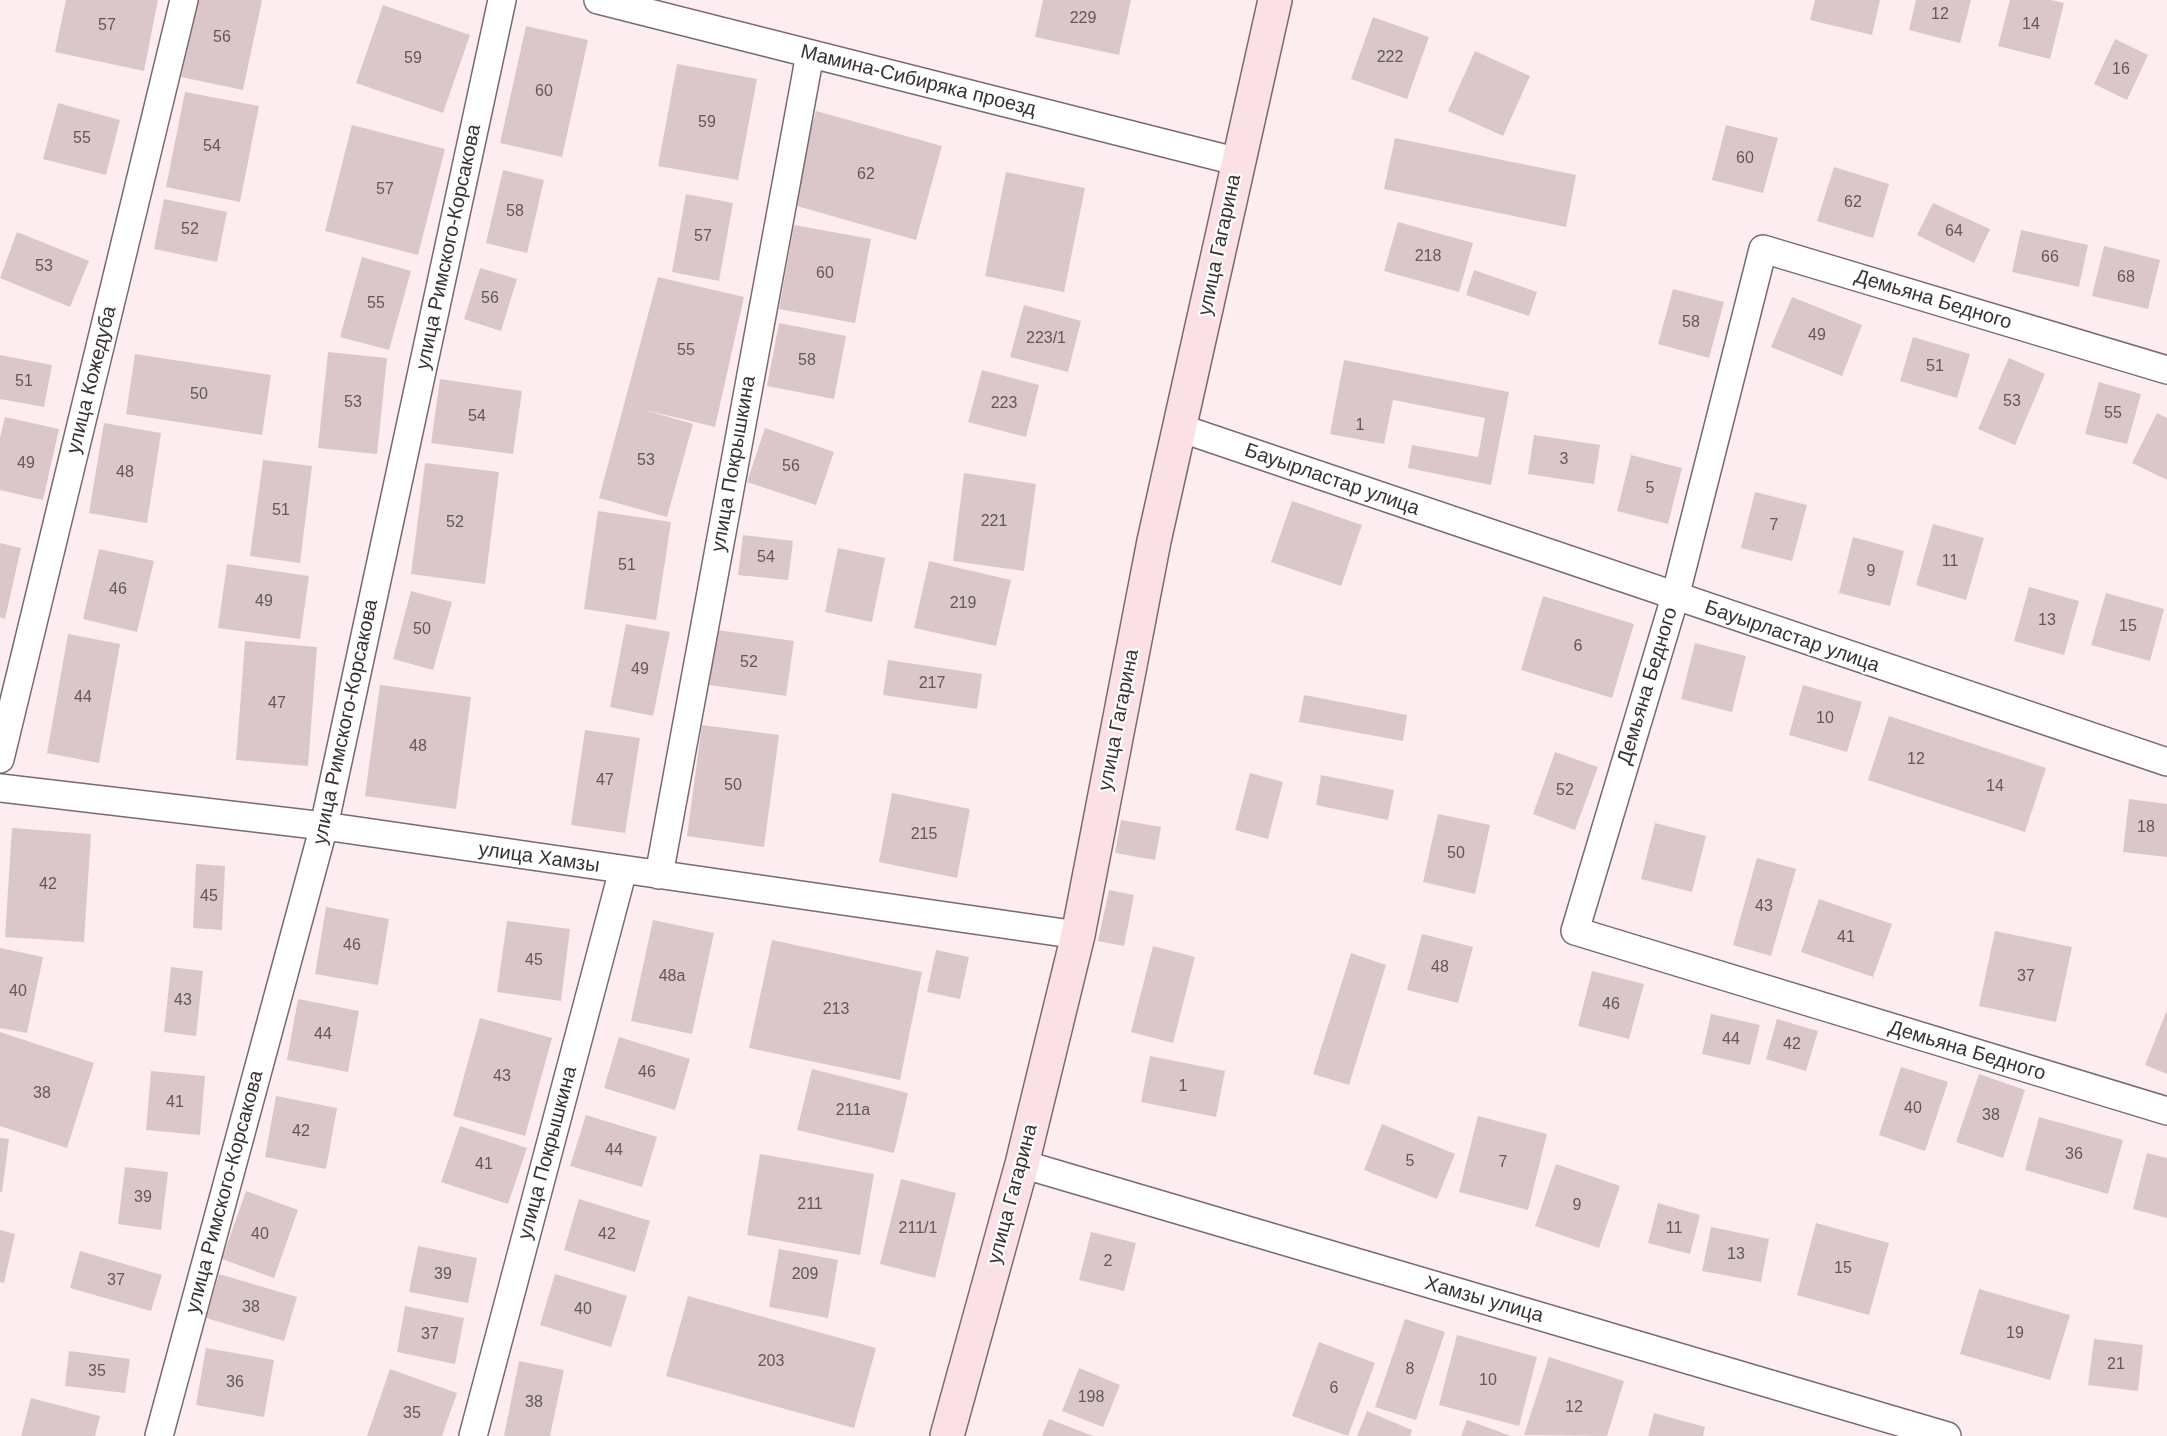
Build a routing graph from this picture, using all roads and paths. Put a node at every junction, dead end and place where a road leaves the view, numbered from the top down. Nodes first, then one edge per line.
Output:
1 (184, 0) edge
2 (502, 0) edge
3 (598, 0) edge
4 (1275, 0) edge
5 (810, 54) junction
6 (1239, 162) junction
7 (2167, 370) edge
8 (1180, 428) junction
9 (1675, 597) junction
10 (0, 759) edge
11 (2167, 762) edge
12 (0, 788) edge
13 (324, 826) junction
14 (623, 870) junction
15 (659, 875) junction
16 (1078, 935) junction
17 (2167, 1111) edge
18 (1022, 1164) junction
19 (159, 1436) edge
20 (473, 1436) edge
21 (947, 1436) edge
22 (1947, 1436) edge

1 - 10 street, улица Кожедуба
2 - 13 street, улица Римского-Корсакова
3 - 5 street, Мамина-Сибиряка проезд
4 - 6 main road, улица Гагарина
5 - 6 street, Мамина-Сибиряка проезд
5 - 15 street, улица Покрышкина
6 - 8 main road, улица Гагарина
7 - 9 street, Демьяна Бедного
8 - 9 street, Бауырластар улица
8 - 16 main road, улица Гагарина
9 - 11 street, Бауырластар улица
9 - 17 street, Демьяна Бедного
12 - 13 street, улица Хамзы
13 - 14 street, улица Хамзы
13 - 19 street, улица Римского-Корсакова
14 - 15 street, улица Хамзы
14 - 20 street, улица Покрышкина
15 - 16 street, улица Хамзы
16 - 18 main road, улица Гагарина
18 - 21 main road, улица Гагарина
18 - 22 street, Хамзы улица

